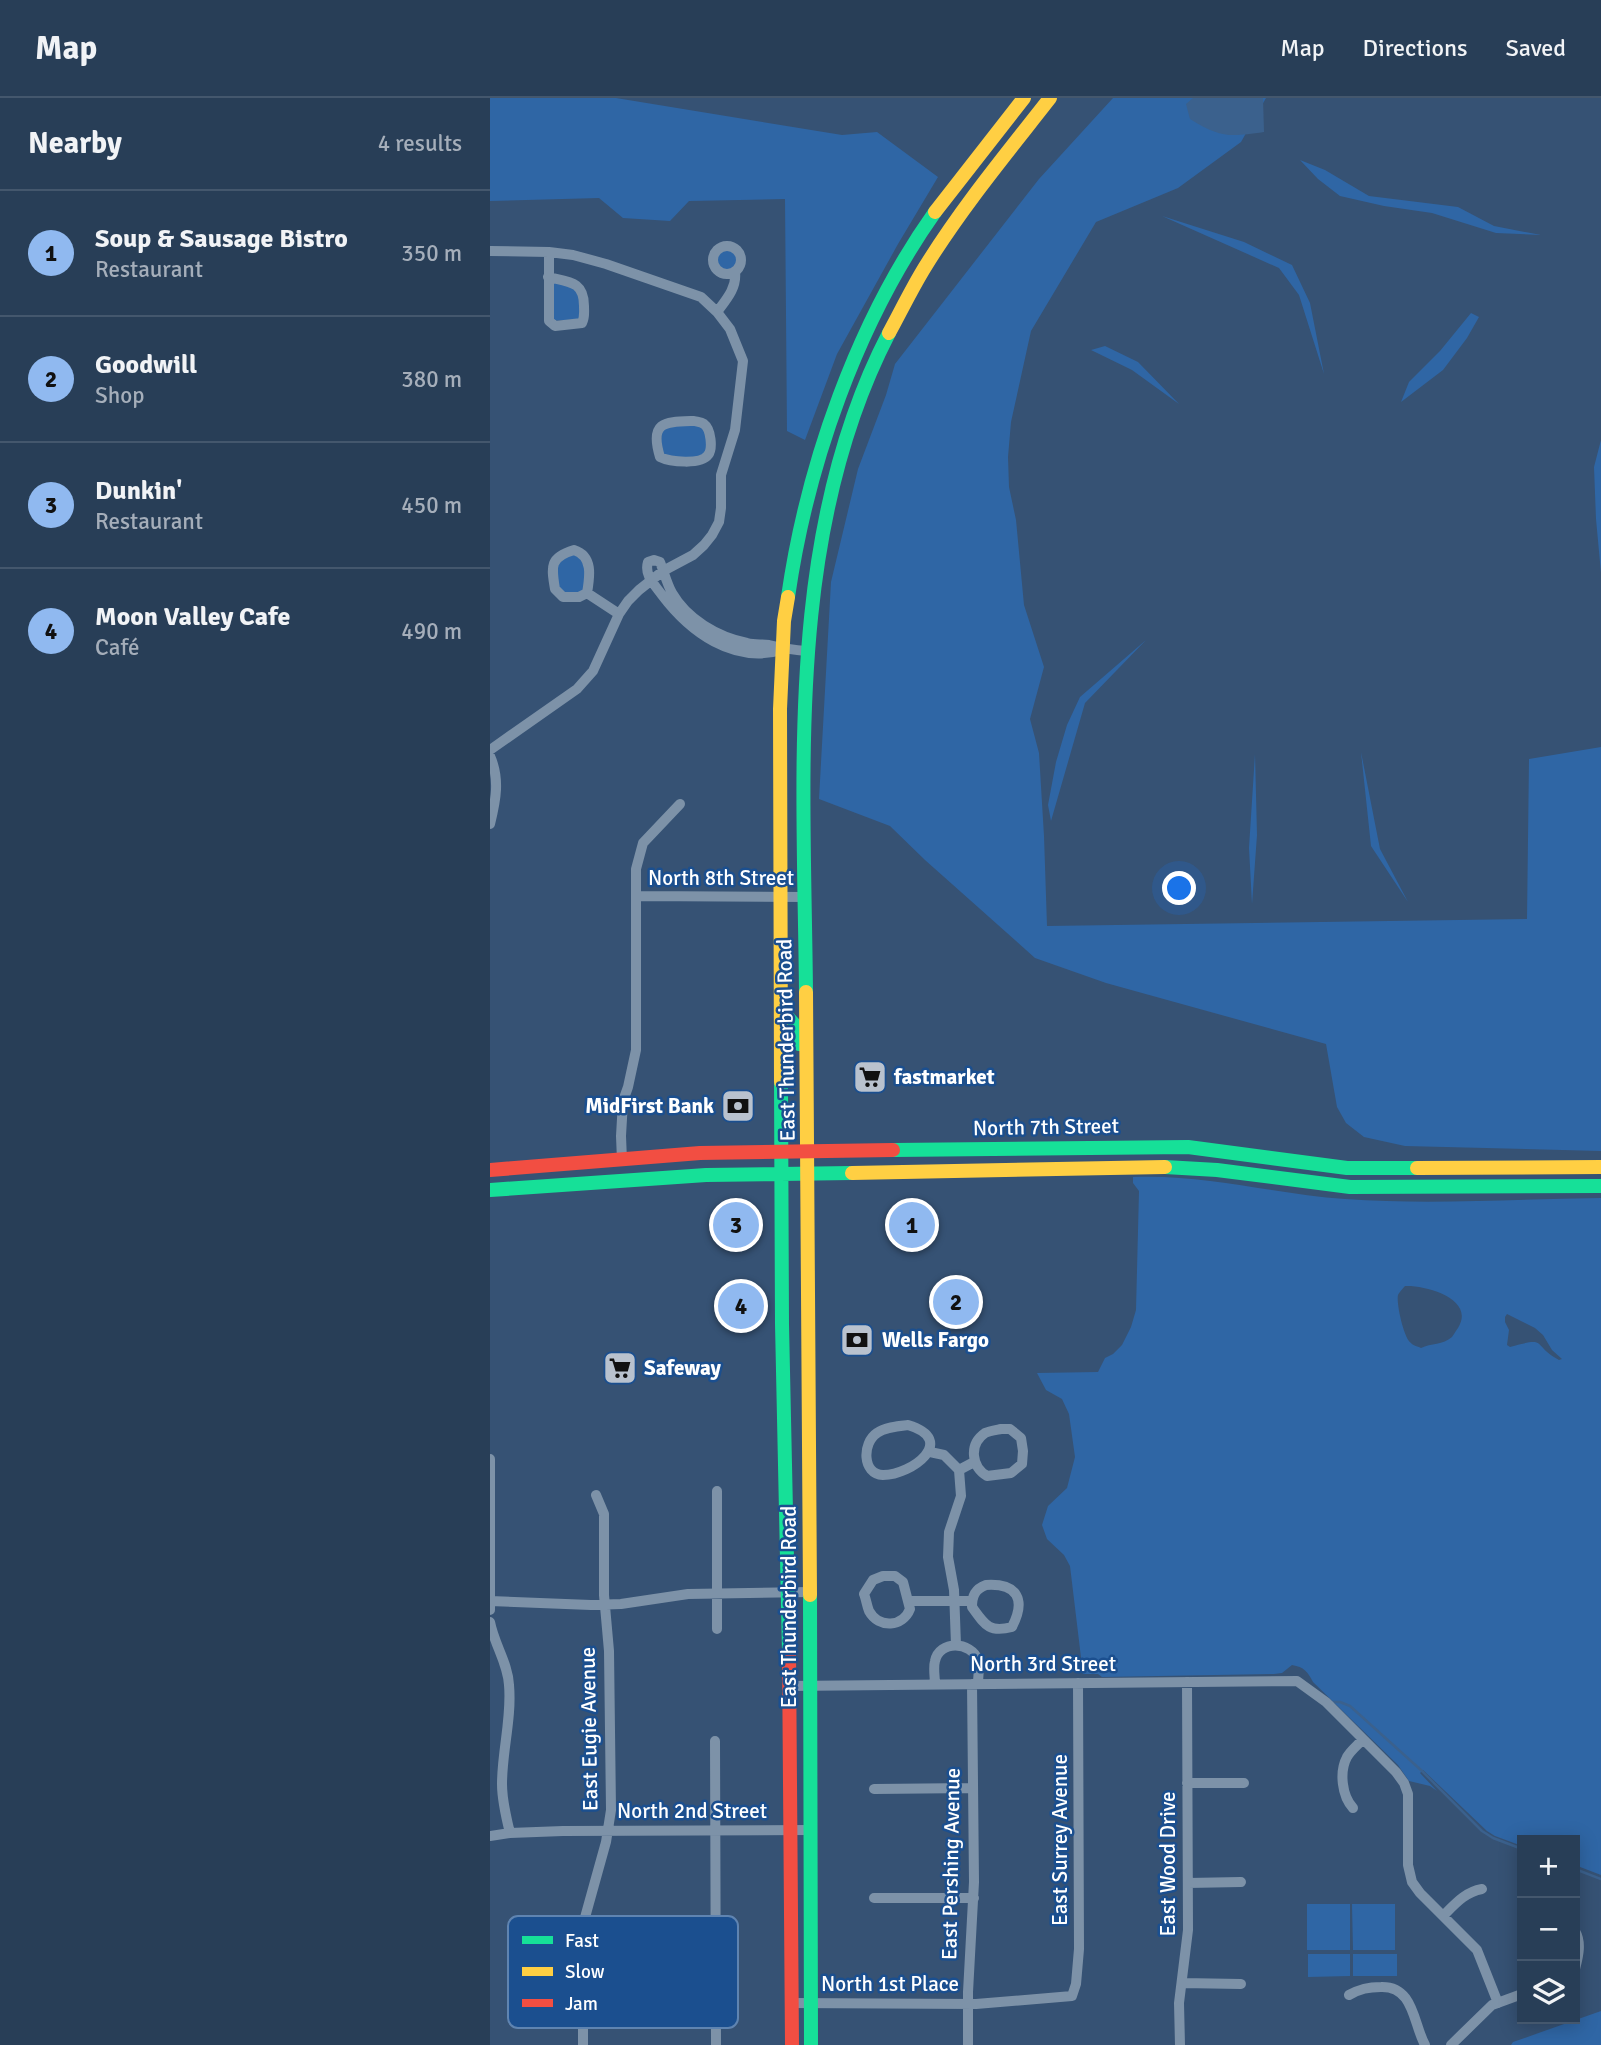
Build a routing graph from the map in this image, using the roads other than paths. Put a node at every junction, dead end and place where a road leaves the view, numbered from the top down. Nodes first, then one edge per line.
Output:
1 (1024, 98) edge
2 (1050, 98) edge
3 (490, 251) edge
4 (549, 252) junction
5 (735, 272) dead end
6 (548, 277) junction
7 (717, 312) junction
8 (711, 449) junction
9 (727, 453) junction
10 (663, 571) junction
11 (652, 581) junction
12 (587, 593) junction
13 (618, 614) junction
14 (700, 628) junction
15 (782, 650) junction
16 (806, 651) junction
17 (490, 753) edge
18 (680, 804) dead end
19 (490, 824) edge
20 (637, 896) junction
21 (780, 897) junction
22 (806, 897) junction
23 (780, 995) junction
24 (781, 1010) junction
25 (806, 1013) junction
26 (808, 1092) junction
27 (808, 1151) junction
28 (782, 1152) junction
29 (622, 1160) junction
30 (1601, 1167) edge
31 (490, 1170) edge
32 (782, 1174) junction
33 (808, 1174) junction
34 (1601, 1186) edge
35 (490, 1189) edge
36 (930, 1452) junction
37 (490, 1459) edge
38 (974, 1462) junction
39 (959, 1470) junction
40 (716, 1491) dead end
41 (596, 1495) dead end
42 (809, 1592) junction
43 (717, 1593) junction
44 (788, 1593) junction
45 (955, 1600) junction
46 (490, 1601) edge
47 (909, 1601) junction
48 (972, 1601) junction
49 (605, 1605) junction
50 (490, 1610) edge
51 (490, 1622) edge
52 (717, 1629) dead end
53 (956, 1645) junction
54 (1187, 1682) junction
55 (975, 1683) junction
56 (1078, 1683) junction
57 (935, 1684) junction
58 (789, 1686) junction
59 (810, 1686) junction
60 (1363, 1739) junction
61 (715, 1741) dead end
62 (1187, 1783) junction
63 (1244, 1783) dead end
64 (973, 1788) junction
65 (874, 1789) dead end
66 (1353, 1808) dead end
67 (791, 1830) junction
68 (810, 1830) junction
69 (608, 1831) junction
70 (715, 1831) junction
71 (510, 1833) junction
72 (490, 1836) edge
73 (1241, 1882) dead end
74 (1188, 1883) junction
75 (1482, 1889) dead end
76 (874, 1898) dead end
77 (974, 1898) junction
78 (586, 1916) edge
79 (715, 1916) edge
80 (1443, 1916) junction
81 (1182, 1983) junction
82 (1241, 1984) dead end
83 (1349, 1995) dead end
84 (1072, 1996) joint
85 (1517, 1996) edge
86 (792, 2003) junction
87 (1498, 2003) junction
88 (810, 2004) junction
89 (968, 2004) junction
90 (792, 2045) edge
91 (811, 2045) edge
92 (968, 2045) edge
93 (1181, 2045) edge
94 (1425, 2045) edge
95 (1451, 2045) edge

1 - 15 main road, East Thunderbird Road
2 - 16 main road, East Thunderbird Road
3 - 4 street
4 - 6 street
4 - 7 street
5 - 7 street
6 - 6 street
7 - 9 street
8 - 8 street
8 - 9 street
9 - 10 street
10 - 11 street
10 - 11 street
10 - 14 street
11 - 13 street
11 - 14 street
12 - 12 street
12 - 13 street
13 - 17 street
14 - 15 street
15 - 16 street
15 - 21 main road, East Thunderbird Road
16 - 22 main road, East Thunderbird Road
17 - 19 street
18 - 20 street
20 - 21 street, North 8th Street
20 - 29 street
21 - 22 street, North 8th Street
21 - 23 main road, East Thunderbird Road
22 - 25 main road, East Thunderbird Road
23 - 24 main road, East Thunderbird Road
23 - 25 main road
24 - 26 main road
24 - 28 main road, East Thunderbird Road
25 - 26 main road, East Thunderbird Road
26 - 27 main road, East Thunderbird Road
27 - 28 main road, North 7th Street
27 - 30 main road, North 7th Street
27 - 33 main road, East Thunderbird Road
28 - 29 main road, North 7th Street
28 - 32 main road, East Thunderbird Road
29 - 31 main road, North 7th Street
32 - 33 main road, North 7th Street
32 - 35 main road, North 7th Street
32 - 44 main road, East Thunderbird Road
33 - 34 main road, North 7th Street
33 - 42 main road, East Thunderbird Road
36 - 36 street
36 - 39 street
37 - 46 street
38 - 38 street
38 - 39 street
39 - 45 street
40 - 43 street
41 - 49 street, East Eugie Avenue
42 - 44 street
42 - 59 main road, East Thunderbird Road
43 - 44 street
43 - 49 street
43 - 52 street
44 - 58 main road, East Thunderbird Road
45 - 47 street
45 - 48 street
45 - 53 street
46 - 49 street
46 - 50 street
47 - 47 street
48 - 48 street
49 - 69 street, East Eugie Avenue
51 - 71 street
53 - 55 street, East Pershing Avenue
53 - 57 street
54 - 56 street, North 3rd Street
54 - 60 street, North 3rd Street
54 - 62 street, East Wood Drive
55 - 56 street, North 3rd Street
55 - 57 street, North 3rd Street
55 - 64 street, East Pershing Avenue
56 - 84 street, East Surrey Avenue
57 - 59 street, North 3rd Street
58 - 59 street, North 3rd Street
58 - 67 main road, East Thunderbird Road
59 - 68 main road, East Thunderbird Road
60 - 66 street
60 - 80 street
61 - 70 street
62 - 63 street
62 - 74 street, East Wood Drive
64 - 65 street
64 - 77 street, East Pershing Avenue
67 - 68 street, North 2nd Street
67 - 70 street, North 2nd Street
67 - 86 main road, East Thunderbird Road
68 - 88 main road, East Thunderbird Road
69 - 70 street, North 2nd Street
69 - 71 street, North 2nd Street
69 - 78 street, East Eugie Avenue
70 - 79 street
71 - 72 street, North 2nd Street
73 - 74 street
74 - 81 street, East Wood Drive
75 - 80 street
76 - 77 street
77 - 89 street, East Pershing Avenue
80 - 87 street
81 - 82 street
81 - 93 street, East Wood Drive
83 - 94 street
84 - 89 street, North 1st Place
85 - 87 street
86 - 88 street, North 1st Place
86 - 90 main road, East Thunderbird Road
87 - 95 street
88 - 89 street, North 1st Place
88 - 91 main road, East Thunderbird Road
89 - 92 street, East Pershing Avenue

